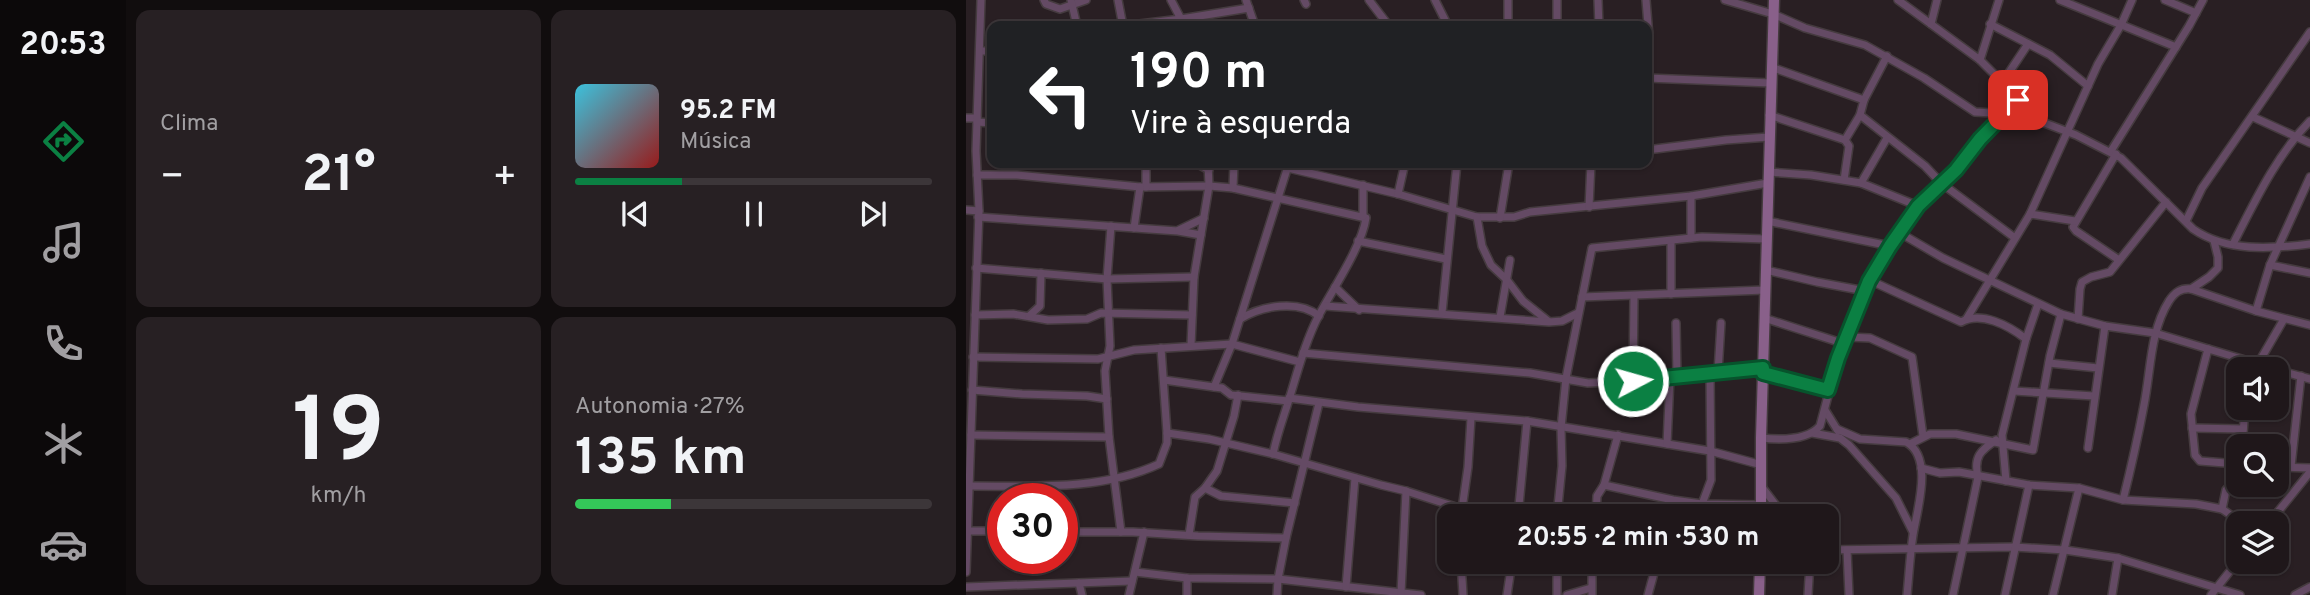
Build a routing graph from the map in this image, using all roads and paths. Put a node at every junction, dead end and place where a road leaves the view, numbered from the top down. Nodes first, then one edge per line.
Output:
1 (981, 0) edge
2 (1044, 0) edge
3 (1086, 0) edge
4 (1118, 0) edge
5 (1171, 0) edge
6 (1369, 0) edge
7 (1435, 0) edge
8 (1508, 0) edge
9 (1558, 0) edge
10 (1598, 0) edge
11 (1646, 0) edge
12 (1725, 0) edge
13 (1773, 0) edge
14 (1898, 0) edge
15 (1937, 0) edge
16 (1998, 0) edge
17 (2060, 0) edge
18 (2132, 0) edge
19 (2165, 0) edge
20 (2203, 0) edge
21 (1071, 3) edge
22 (1247, 4) edge
23 (2196, 13) junction
24 (1773, 14) junction
25 (1181, 19) junction
26 (1076, 21) edge
27 (1122, 21) edge
28 (1164, 21) edge
29 (1253, 21) edge
30 (1385, 21) edge
31 (1446, 21) edge
32 (1508, 21) edge
33 (1557, 21) edge
34 (1599, 21) edge
35 (1647, 21) edge
36 (1931, 24) junction
37 (1990, 24) junction
38 (2122, 25) junction
39 (2309, 35) edge
40 (2028, 44) junction
41 (2176, 47) junction
42 (980, 51) junction
43 (987, 51) edge
44 (1887, 55) junction
45 (1980, 60) junction
46 (1771, 67) junction
47 (1652, 78) edge
48 (1771, 83) junction
49 (2002, 83) junction
50 (2088, 86) junction
51 (1864, 100) junction
52 (2018, 100) junction
53 (1769, 115) junction
54 (1860, 115) junction
55 (2004, 116) junction
56 (2253, 117) junction
57 (966, 118) edge
58 (977, 120) junction
59 (2310, 121) edge
60 (987, 122) edge
61 (2066, 132) junction
62 (1769, 137) junction
63 (2295, 137) junction
64 (1887, 138) junction
65 (1845, 140) junction
66 (2310, 142) edge
67 (966, 149) edge
68 (1652, 149) edge
69 (976, 151) junction
70 (2113, 152) junction
71 (1145, 168) edge
72 (1208, 168) edge
73 (1234, 168) edge
74 (1287, 168) edge
75 (1299, 168) edge
76 (1404, 168) edge
77 (1458, 168) edge
78 (1508, 168) edge
79 (1591, 168) edge
80 (977, 175) junction
81 (1768, 177) junction
82 (2310, 177) edge
83 (1844, 180) junction
84 (1861, 183) junction
85 (1941, 183) junction
86 (1209, 186) junction
87 (1363, 186) junction
88 (1143, 187) junction
89 (1233, 188) junction
90 (1398, 194) junction
91 (1691, 196) junction
92 (1278, 197) junction
93 (2166, 202) junction
94 (1918, 206) junction
95 (1590, 207) junction
96 (966, 210) edge
97 (1453, 210) junction
98 (979, 214) junction
99 (2029, 214) junction
100 (1363, 216) junction
101 (1477, 217) junction
102 (1204, 218) junction
103 (1497, 218) junction
104 (1767, 221) junction
105 (2075, 221) junction
106 (2186, 221) junction
107 (1111, 226) junction
108 (1133, 228) junction
109 (1178, 231) junction
110 (1481, 233) junction
111 (1900, 233) junction
112 (1201, 235) junction
113 (1691, 238) junction
114 (2015, 238) junction
115 (1766, 239) junction
116 (1358, 241) junction
117 (1671, 241) junction
118 (2214, 241) junction
119 (2233, 244) junction
120 (2310, 244) edge
121 (1890, 246) junction
122 (2280, 246) junction
123 (1446, 259) junction
124 (1510, 260) dead end
125 (2119, 260) junction
126 (2270, 265) junction
127 (976, 268) junction
128 (1766, 270) junction
129 (2310, 273) edge
130 (1041, 274) junction
131 (1194, 277) junction
132 (1107, 279) junction
133 (1991, 279) junction
134 (1507, 280) junction
135 (1869, 281) junction
136 (1335, 287) junction
137 (2191, 289) junction
138 (1765, 290) junction
139 (1865, 291) junction
140 (1671, 294) junction
141 (1634, 296) junction
142 (1582, 297) junction
143 (2038, 304) junction
144 (1325, 306) junction
145 (1360, 310) junction
146 (2256, 311) junction
147 (1107, 313) junction
148 (1442, 313) junction
149 (1578, 313) junction
150 (2061, 314) junction
151 (975, 315) junction
152 (1192, 315) junction
153 (1028, 316) junction
154 (1319, 316) junction
155 (1500, 317) junction
156 (1764, 318) junction
157 (1967, 318) junction
158 (2078, 319) junction
159 (2284, 319) junction
160 (1240, 320) junction
161 (1562, 321) junction
162 (1549, 322) junction
163 (1676, 323) dead end
164 (1721, 323) dead end
165 (970, 324) edge
166 (2310, 325) edge
167 (2105, 326) junction
168 (1575, 331) junction
169 (2155, 333) junction
170 (2026, 339) junction
171 (1846, 341) junction
172 (1232, 344) junction
173 (1191, 345) junction
174 (1110, 346) junction
175 (1160, 348) junction
176 (2208, 349) junction
177 (1119, 353) junction
178 (1303, 353) junction
179 (1109, 356) junction
180 (973, 357) junction
181 (2230, 357) edge
182 (2263, 357) edge
183 (1098, 359) junction
184 (1300, 362) junction
185 (2049, 363) junction
186 (2098, 368) junction
187 (1105, 371) junction
188 (1763, 371) junction
189 (2289, 372) edge
190 (969, 373) edge
191 (1714, 373) junction
192 (1673, 377) junction
193 (2306, 377) edge
194 (1566, 378) junction
195 (1164, 380) junction
196 (1633, 381) junction
197 (1106, 383) junction
198 (1214, 387) junction
199 (972, 390) junction
200 (1828, 390) junction
201 (2014, 391) junction
202 (2044, 393) junction
203 (1238, 395) junction
204 (1087, 396) junction
205 (2094, 396) junction
206 (1107, 399) junction
207 (1288, 400) junction
208 (1319, 403) junction
209 (969, 407) edge
210 (1825, 410) junction
211 (1471, 418) junction
212 (2244, 420) edge
213 (1527, 421) junction
214 (1561, 428) junction
215 (2192, 428) junction
216 (1837, 429) junction
217 (2243, 429) junction
218 (1167, 433) junction
219 (1812, 433) junction
220 (2243, 434) edge
221 (971, 435) junction
222 (1618, 435) junction
223 (1926, 435) junction
224 (1109, 437) junction
225 (1761, 438) junction
226 (1840, 438) junction
227 (2000, 440) junction
228 (1225, 443) junction
229 (1667, 444) junction
230 (1910, 444) junction
231 (2088, 448) dead end
232 (1710, 451) junction
233 (1273, 454) junction
234 (1304, 463) junction
235 (2226, 463) edge
236 (1762, 465) junction
237 (2291, 466) joint
238 (1920, 468) junction
239 (2310, 470) edge
240 (1978, 477) junction
241 (1355, 478) junction
242 (1115, 479) junction
243 (2006, 481) junction
244 (1604, 485) junction
245 (2029, 485) junction
246 (970, 486) junction
247 (1762, 486) junction
248 (1205, 488) junction
249 (2079, 488) junction
250 (2226, 489) edge
251 (1406, 491) junction
252 (2123, 500) junction
253 (1295, 503) junction
254 (1439, 504) edge
255 (1463, 504) edge
256 (1519, 504) edge
257 (1558, 504) edge
258 (1597, 504) edge
259 (1702, 504) joint
260 (1762, 504) edge
261 (1775, 504) edge
262 (2222, 509) junction
263 (2278, 511) edge
264 (2226, 512) edge
265 (967, 513) edge
266 (967, 531) edge
267 (987, 531) edge
268 (1078, 532) edge
269 (1121, 532) junction
270 (1144, 532) junction
271 (1913, 533) junction
272 (1189, 536) junction
273 (1286, 538) junction
274 (2014, 547) junction
275 (1911, 548) junction
276 (1964, 548) junction
277 (1839, 550) edge
278 (1847, 550) junction
279 (2065, 550) junction
280 (2118, 558) junction
281 (966, 572) edge
282 (1135, 572) junction
283 (1462, 574) edge
284 (1510, 574) edge
285 (1557, 574) edge
286 (1592, 574) edge
287 (1654, 574) edge
288 (1760, 574) edge
289 (1809, 574) edge
290 (2228, 574) edge
291 (1186, 578) junction
292 (1278, 579) junction
293 (1132, 581) junction
294 (1079, 583) junction
295 (966, 587) edge
296 (1346, 587) junction
297 (2310, 587) edge
298 (1591, 592) edge
299 (2213, 592) edge
300 (1386, 593) edge
301 (1401, 593) junction
302 (1082, 595) edge
303 (1129, 595) edge
304 (1187, 595) edge
305 (1277, 595) edge
306 (1420, 595) edge
307 (1463, 595) edge
308 (1507, 595) edge
309 (1557, 595) edge
310 (1567, 595) edge
311 (1648, 595) edge
312 (1759, 595) edge
313 (1808, 595) edge
314 (1849, 595) edge
315 (1907, 595) edge
316 (1953, 595) edge
317 (2005, 595) edge
318 (2053, 595) edge
319 (2112, 595) edge
320 (2240, 595) edge
321 (2295, 595) edge

1 - 42 street
2 - 21 street
3 - 21 street
4 - 27 street
5 - 25 street
6 - 30 street
7 - 31 street
8 - 32 street
9 - 33 street
10 - 34 street
11 - 35 street
12 - 24 street
13 - 24 street
14 - 36 street
15 - 36 street
16 - 37 street
17 - 38 street
18 - 38 street
19 - 23 street
20 - 23 street
21 - 26 street
22 - 25 street
22 - 29 street
23 - 41 street
24 - 44 street
24 - 46 street
25 - 28 street
36 - 45 street
37 - 40 street
37 - 45 street
38 - 41 street
38 - 50 street
39 - 56 street
40 - 49 street
40 - 50 street
41 - 70 street
42 - 43 street
42 - 58 street
44 - 51 street
44 - 55 street
45 - 49 street
46 - 48 street
46 - 51 street
47 - 48 street
48 - 53 street
49 - 52 street
50 - 61 street
51 - 54 street
52 - 55 street
52 - 61 street
53 - 62 street
53 - 65 street
54 - 64 street
54 - 65 street
55 - 85 street
56 - 63 street
56 - 106 street
57 - 58 street
58 - 60 street
58 - 69 street
59 - 63 street
61 - 70 street
61 - 99 street
62 - 68 street
62 - 81 street
63 - 66 street
63 - 119 street
64 - 84 street
64 - 85 street
65 - 83 street
67 - 69 street
69 - 80 street
70 - 93 street
70 - 105 street
71 - 88 street
72 - 86 street
73 - 89 street
74 - 92 street
75 - 87 street
76 - 90 street
77 - 97 street
78 - 103 street
79 - 95 street
80 - 88 street
80 - 98 street
81 - 83 street
81 - 91 street
81 - 104 street
82 - 122 street
83 - 84 street
84 - 94 street
85 - 94 street
85 - 114 street
86 - 88 street
86 - 89 street
86 - 102 street
87 - 90 street
87 - 100 street
88 - 108 street
89 - 92 street
90 - 97 street
91 - 95 street
91 - 113 street
92 - 100 street
92 - 160 street
93 - 106 street
93 - 125 street
94 - 111 street
95 - 103 street
96 - 98 street
97 - 101 street
97 - 123 street
98 - 107 street
98 - 127 street
99 - 105 street
99 - 114 street
100 - 116 street
101 - 103 street
101 - 110 street
102 - 109 street
102 - 112 street
103 - 110 street
104 - 115 street
104 - 121 street
105 - 125 street
106 - 118 street
107 - 108 street
107 - 132 street
108 - 109 street
109 - 112 street
110 - 134 street
111 - 121 street
111 - 133 street
112 - 131 street
113 - 115 street
113 - 117 street
114 - 133 street
115 - 128 street
116 - 123 street
116 - 136 street
117 - 140 street
117 - 142 street
118 - 119 street
118 - 137 street
119 - 122 street
120 - 122 street
121 - 135 street
122 - 126 street
123 - 148 street
124 - 134 street
125 - 158 street
126 - 129 street
126 - 146 street
127 - 130 street
127 - 151 street
128 - 138 street
128 - 139 street
130 - 132 street
130 - 153 street
131 - 132 street
131 - 152 street
132 - 147 street
133 - 143 street
133 - 157 street
134 - 155 street
134 - 162 street
135 - 139 street
135 - 157 street
136 - 144 street
136 - 145 street
137 - 146 street
137 - 169 street
138 - 140 street
138 - 156 street
139 - 171 street
140 - 141 street
141 - 142 street
141 - 196 street
142 - 149 street
143 - 150 street
143 - 170 street
144 - 145 street
144 - 154 street
145 - 148 street
146 - 159 street
147 - 152 street
147 - 153 street
147 - 174 street
148 - 155 street
149 - 161 street
149 - 168 street
150 - 158 street
150 - 185 street
151 - 153 street
151 - 165 street
152 - 173 street
154 - 160 street
154 - 178 street
155 - 162 street
156 - 171 street
156 - 188 street
157 - 170 street
158 - 167 street
159 - 166 street
159 - 182 street
160 - 172 street
161 - 162 street
161 - 168 street
163 - 192 street
164 - 191 street
165 - 180 street
167 - 169 street
167 - 186 street
168 - 194 street
169 - 176 street
169 - 252 street
170 - 201 street
171 - 200 street
171 - 223 street
172 - 173 street
172 - 184 street
172 - 198 street
173 - 175 street
174 - 177 street
174 - 179 street
175 - 177 street
175 - 195 street
176 - 181 street
176 - 215 street
177 - 179 street
178 - 184 street
178 - 194 street
179 - 183 street
179 - 187 street
180 - 183 street
180 - 190 street
183 - 187 street
184 - 207 street
185 - 186 street
185 - 202 street
186 - 205 street
187 - 197 street
188 - 191 street
188 - 200 street
188 - 225 street
189 - 193 street
190 - 199 street
191 - 192 street
191 - 232 street
192 - 196 street
192 - 229 street
193 - 237 street
194 - 196 street
194 - 214 street
195 - 198 street
195 - 218 street
197 - 204 street
197 - 206 street
198 - 203 street
199 - 204 street
199 - 209 street
200 - 210 street
201 - 202 street
201 - 227 street
202 - 205 street
202 - 227 street
203 - 207 street
203 - 228 street
204 - 206 street
205 - 231 street
206 - 224 street
207 - 208 street
207 - 233 street
208 - 211 street
208 - 234 street
209 - 221 street
210 - 216 street
210 - 219 street
211 - 213 street
211 - 255 street
212 - 217 street
213 - 214 street
213 - 256 street
214 - 222 street
214 - 257 street
215 - 217 street
215 - 235 street
216 - 226 street
216 - 230 street
217 - 220 street
218 - 228 street
218 - 242 street
219 - 225 street
219 - 226 street
221 - 224 street
221 - 246 street
222 - 229 street
222 - 244 street
223 - 227 street
223 - 230 street
224 - 242 street
225 - 236 street
226 - 271 street
227 - 240 street
227 - 243 street
228 - 233 street
228 - 248 street
229 - 232 street
230 - 238 street
232 - 236 street
232 - 259 street
233 - 234 street
234 - 241 street
234 - 253 street
236 - 247 street
237 - 239 street
238 - 240 street
238 - 271 street
239 - 263 street
240 - 243 street
240 - 276 street
241 - 251 street
241 - 296 street
242 - 246 street
242 - 269 street
243 - 245 street
244 - 258 street
244 - 259 street
245 - 249 street
245 - 274 street
246 - 265 street
247 - 260 street
247 - 261 street
248 - 253 street
248 - 272 street
249 - 252 street
249 - 279 street
250 - 262 street
251 - 254 street
251 - 301 street
252 - 262 street
253 - 273 street
262 - 264 street
265 - 266 street
266 - 267 street
266 - 281 street
268 - 269 street
269 - 270 street
270 - 272 street
270 - 282 street
271 - 275 street
272 - 273 street
273 - 292 street
274 - 276 street
274 - 279 street
274 - 317 street
275 - 276 street
275 - 278 street
275 - 315 street
276 - 316 street
277 - 278 street
278 - 314 street
279 - 280 street
279 - 318 street
280 - 299 street
280 - 319 street
282 - 291 street
282 - 293 street
283 - 307 street
284 - 308 street
285 - 309 street
286 - 298 street
287 - 311 street
288 - 312 street
289 - 313 street
290 - 299 street
291 - 292 street
291 - 304 street
292 - 296 street
292 - 305 street
293 - 294 street
293 - 303 street
294 - 295 street
294 - 302 street
296 - 300 street
297 - 321 street
298 - 310 street
299 - 320 street
300 - 301 street
301 - 306 street

